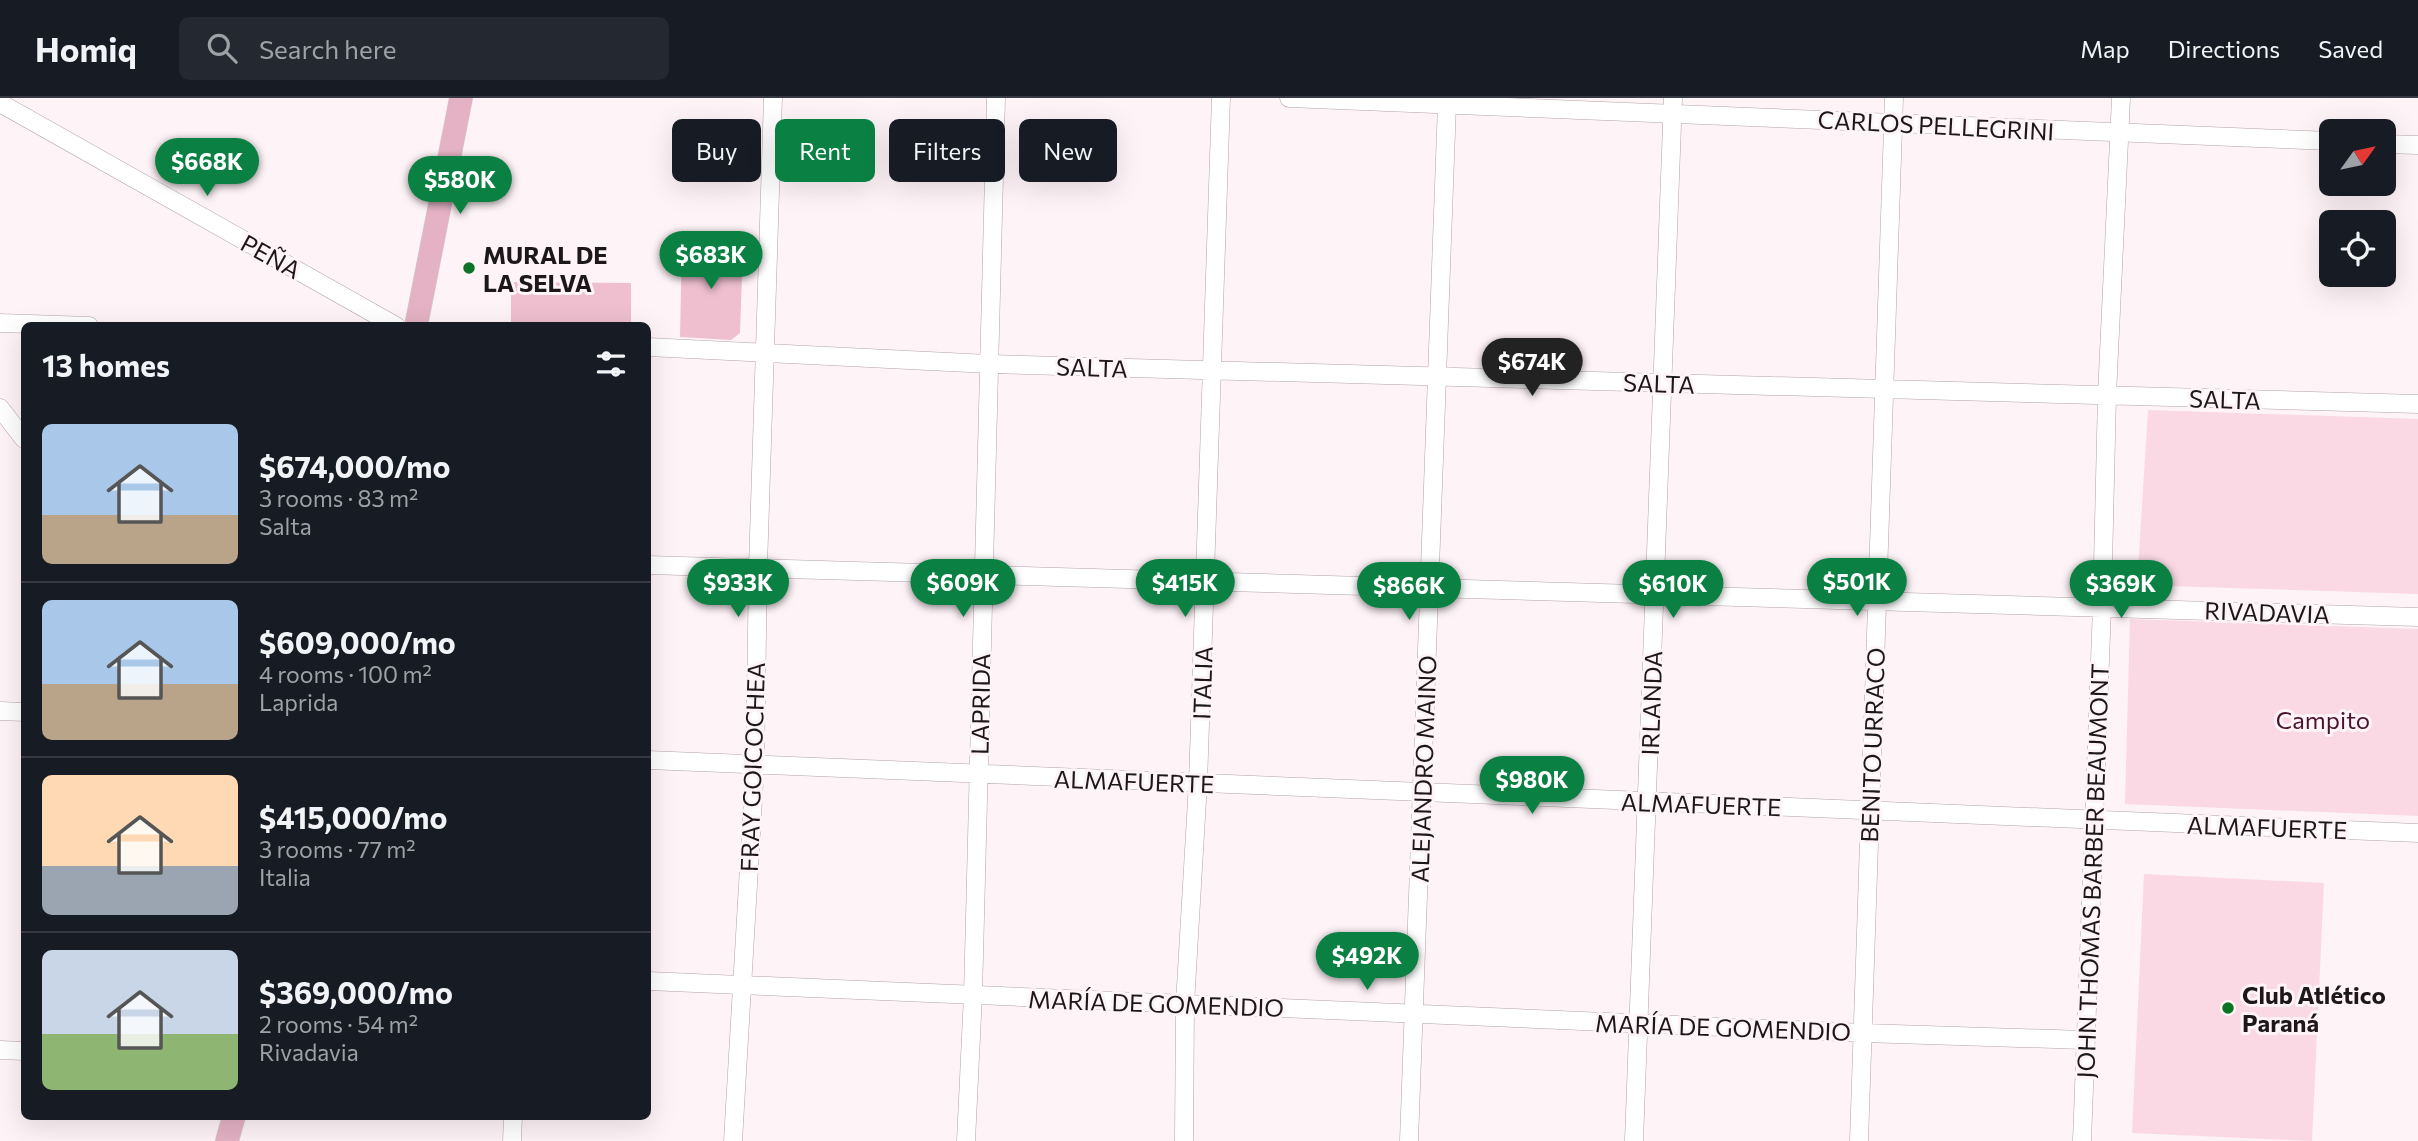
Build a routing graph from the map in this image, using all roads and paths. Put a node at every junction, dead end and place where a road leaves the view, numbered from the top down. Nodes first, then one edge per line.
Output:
1 (461, 98) edge
2 (773, 98) edge
3 (996, 98) edge
4 (1221, 98) edge
5 (1289, 98) edge
6 (1894, 98) edge
7 (2121, 98) edge
8 (0, 103) edge
9 (1447, 104) junction
10 (1672, 106) edge
11 (1892, 122) junction
12 (2119, 133) junction
13 (2319, 141) edge
14 (2396, 144) edge
15 (2418, 145) edge
16 (389, 322) edge
17 (417, 322) edge
18 (0, 323) edge
19 (21, 324) edge
20 (651, 347) edge
21 (765, 353) junction
22 (989, 364) junction
23 (1212, 370) junction
24 (1437, 376) junction
25 (1662, 383) junction
26 (1885, 389) junction
27 (2107, 396) junction
28 (2418, 404) edge
29 (0, 408) edge
30 (21, 435) edge
31 (651, 565) edge
32 (758, 567) junction
33 (984, 576) junction
34 (1205, 582) junction
35 (1429, 589) junction
36 (1655, 595) junction
37 (1877, 602) junction
38 (2102, 607) junction
39 (2418, 617) edge
40 (0, 711) edge
41 (21, 712) edge
42 (651, 760) edge
43 (755, 765) junction
44 (978, 774) junction
45 (1198, 783) junction
46 (1422, 792) junction
47 (1647, 802) junction
48 (1870, 811) junction
49 (2094, 820) junction
50 (2418, 833) edge
51 (651, 981) edge
52 (741, 985) junction
53 (973, 995) junction
54 (1185, 1004) junction
55 (1414, 1014) junction
56 (1639, 1023) junction
57 (1864, 1033) junction
58 (2084, 1040) junction
59 (0, 1050) edge
60 (21, 1052) edge
61 (233, 1120) edge
62 (513, 1120) edge
63 (228, 1141) edge
64 (512, 1141) edge
65 (733, 1141) edge
66 (967, 1141) edge
67 (1184, 1141) edge
68 (1409, 1141) edge
69 (1634, 1141) edge
70 (1858, 1141) edge
71 (2082, 1141) edge

1 - 17 main road
2 - 21 street, FRAY GOICOCHEA
3 - 22 street, LAPRIDA
4 - 23 street, ITALIA
5 - 9 street, CARLOS PELLEGRINI
6 - 11 street, BENITO URRACO
7 - 12 street, JOHN THOMAS BARBER BEAUMONT
8 - 16 street, PEÑA
9 - 10 street, CARLOS PELLEGRINI
9 - 24 street, ALEJANDRO MAINO
10 - 11 street, CARLOS PELLEGRINI
10 - 25 street, IRLANDA
11 - 12 street, CARLOS PELLEGRINI
11 - 26 street, BENITO URRACO
12 - 13 street, CARLOS PELLEGRINI
12 - 27 street, JOHN THOMAS BARBER BEAUMONT
14 - 15 street
18 - 19 street
20 - 21 street, SALTA
21 - 22 street, SALTA
21 - 32 street, FRAY GOICOCHEA
22 - 23 street, SALTA
22 - 33 street, LAPRIDA
23 - 24 street, SALTA
23 - 34 street, ITALIA
24 - 25 street, SALTA
24 - 35 street, ALEJANDRO MAINO
25 - 26 street, SALTA
25 - 36 street, IRLANDA
26 - 27 street, SALTA
26 - 37 street, BENITO URRACO
27 - 28 street, SALTA
27 - 38 street, JOHN THOMAS BARBER BEAUMONT
29 - 30 street
31 - 32 street, RIVADAVIA
32 - 33 street, RIVADAVIA
32 - 43 street, FRAY GOICOCHEA
33 - 34 street, RIVADAVIA
33 - 44 street, LAPRIDA
34 - 35 street, RIVADAVIA
34 - 45 street, ITALIA
35 - 36 street, RIVADAVIA
35 - 46 street, ALEJANDRO MAINO
36 - 37 street, RIVADAVIA
36 - 47 street, IRLANDA
37 - 38 street, RIVADAVIA
37 - 48 street, BENITO URRACO
38 - 39 street, RIVADAVIA
38 - 49 street, JOHN THOMAS BARBER BEAUMONT
40 - 41 street
42 - 43 street, ALMAFUERTE
43 - 44 street, ALMAFUERTE
43 - 52 street, FRAY GOICOCHEA
44 - 45 street, ALMAFUERTE
44 - 53 street, LAPRIDA
45 - 46 street, ALMAFUERTE
45 - 54 street, ITALIA
46 - 47 street, ALMAFUERTE
46 - 55 street, ALEJANDRO MAINO
47 - 48 street, ALMAFUERTE
47 - 56 street, IRLANDA
48 - 49 street, ALMAFUERTE
48 - 57 street, BENITO URRACO
49 - 50 street, ALMAFUERTE
49 - 58 street, JOHN THOMAS BARBER BEAUMONT
51 - 52 street, MARÍA DE GOMENDIO
52 - 53 street, MARÍA DE GOMENDIO
52 - 65 street, FRAY GOICOCHEA
53 - 54 street, MARÍA DE GOMENDIO
53 - 66 street, LAPRIDA
54 - 55 street, MARÍA DE GOMENDIO
54 - 67 street, ITALIA
55 - 56 street, MARÍA DE GOMENDIO
55 - 68 street, ALEJANDRO MAINO
56 - 57 street, MARÍA DE GOMENDIO
56 - 69 street, IRLANDA
57 - 58 street, MARÍA DE GOMENDIO
57 - 70 street, BENITO URRACO
58 - 71 street, JOHN THOMAS BARBER BEAUMONT
59 - 60 street
61 - 63 main road
62 - 64 street

